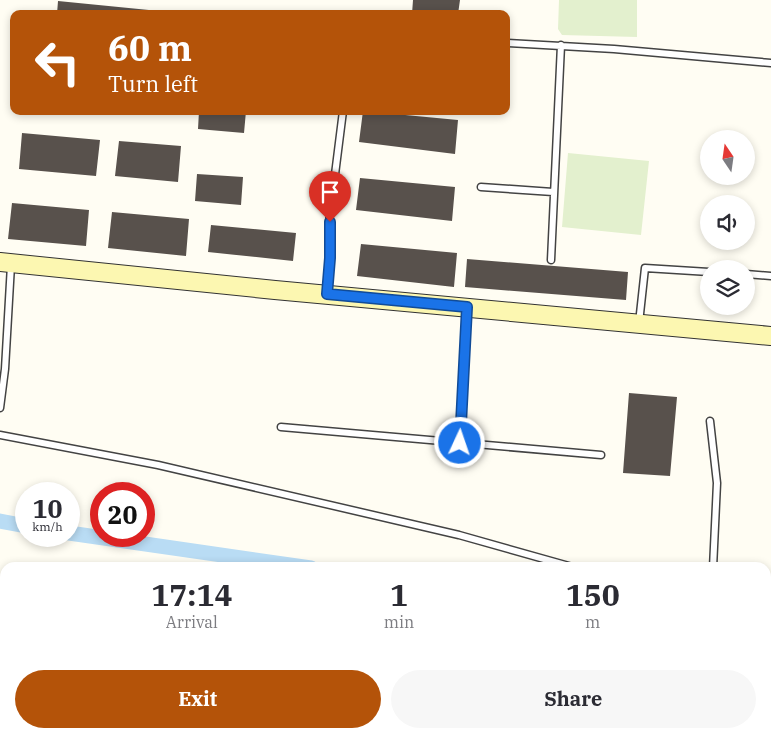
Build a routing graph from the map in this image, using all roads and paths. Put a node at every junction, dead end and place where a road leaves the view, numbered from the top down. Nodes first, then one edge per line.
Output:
1 (510, 43) edge
2 (561, 45) junction
3 (771, 63) edge
4 (343, 115) edge
5 (481, 187) dead end
6 (553, 192) junction
7 (551, 260) dead end
8 (6, 262) edge
9 (700, 271) edge
10 (755, 275) edge
11 (771, 276) edge
12 (327, 294) junction
13 (467, 307) junction
14 (639, 324) junction
15 (771, 336) edge
16 (0, 408) edge
17 (710, 421) dead end
18 (281, 427) dead end
19 (0, 435) edge
20 (460, 443) junction
21 (601, 456) dead end
22 (554, 562) edge
23 (713, 562) edge

1 - 2 lane
2 - 3 lane
2 - 6 lane
4 - 12 lane
5 - 6 lane
6 - 7 lane
8 - 12 street
8 - 16 lane
9 - 14 lane
10 - 11 lane
12 - 13 street
13 - 14 street
13 - 20 lane
14 - 15 street
17 - 23 lane
18 - 20 lane
19 - 22 lane
20 - 21 lane

